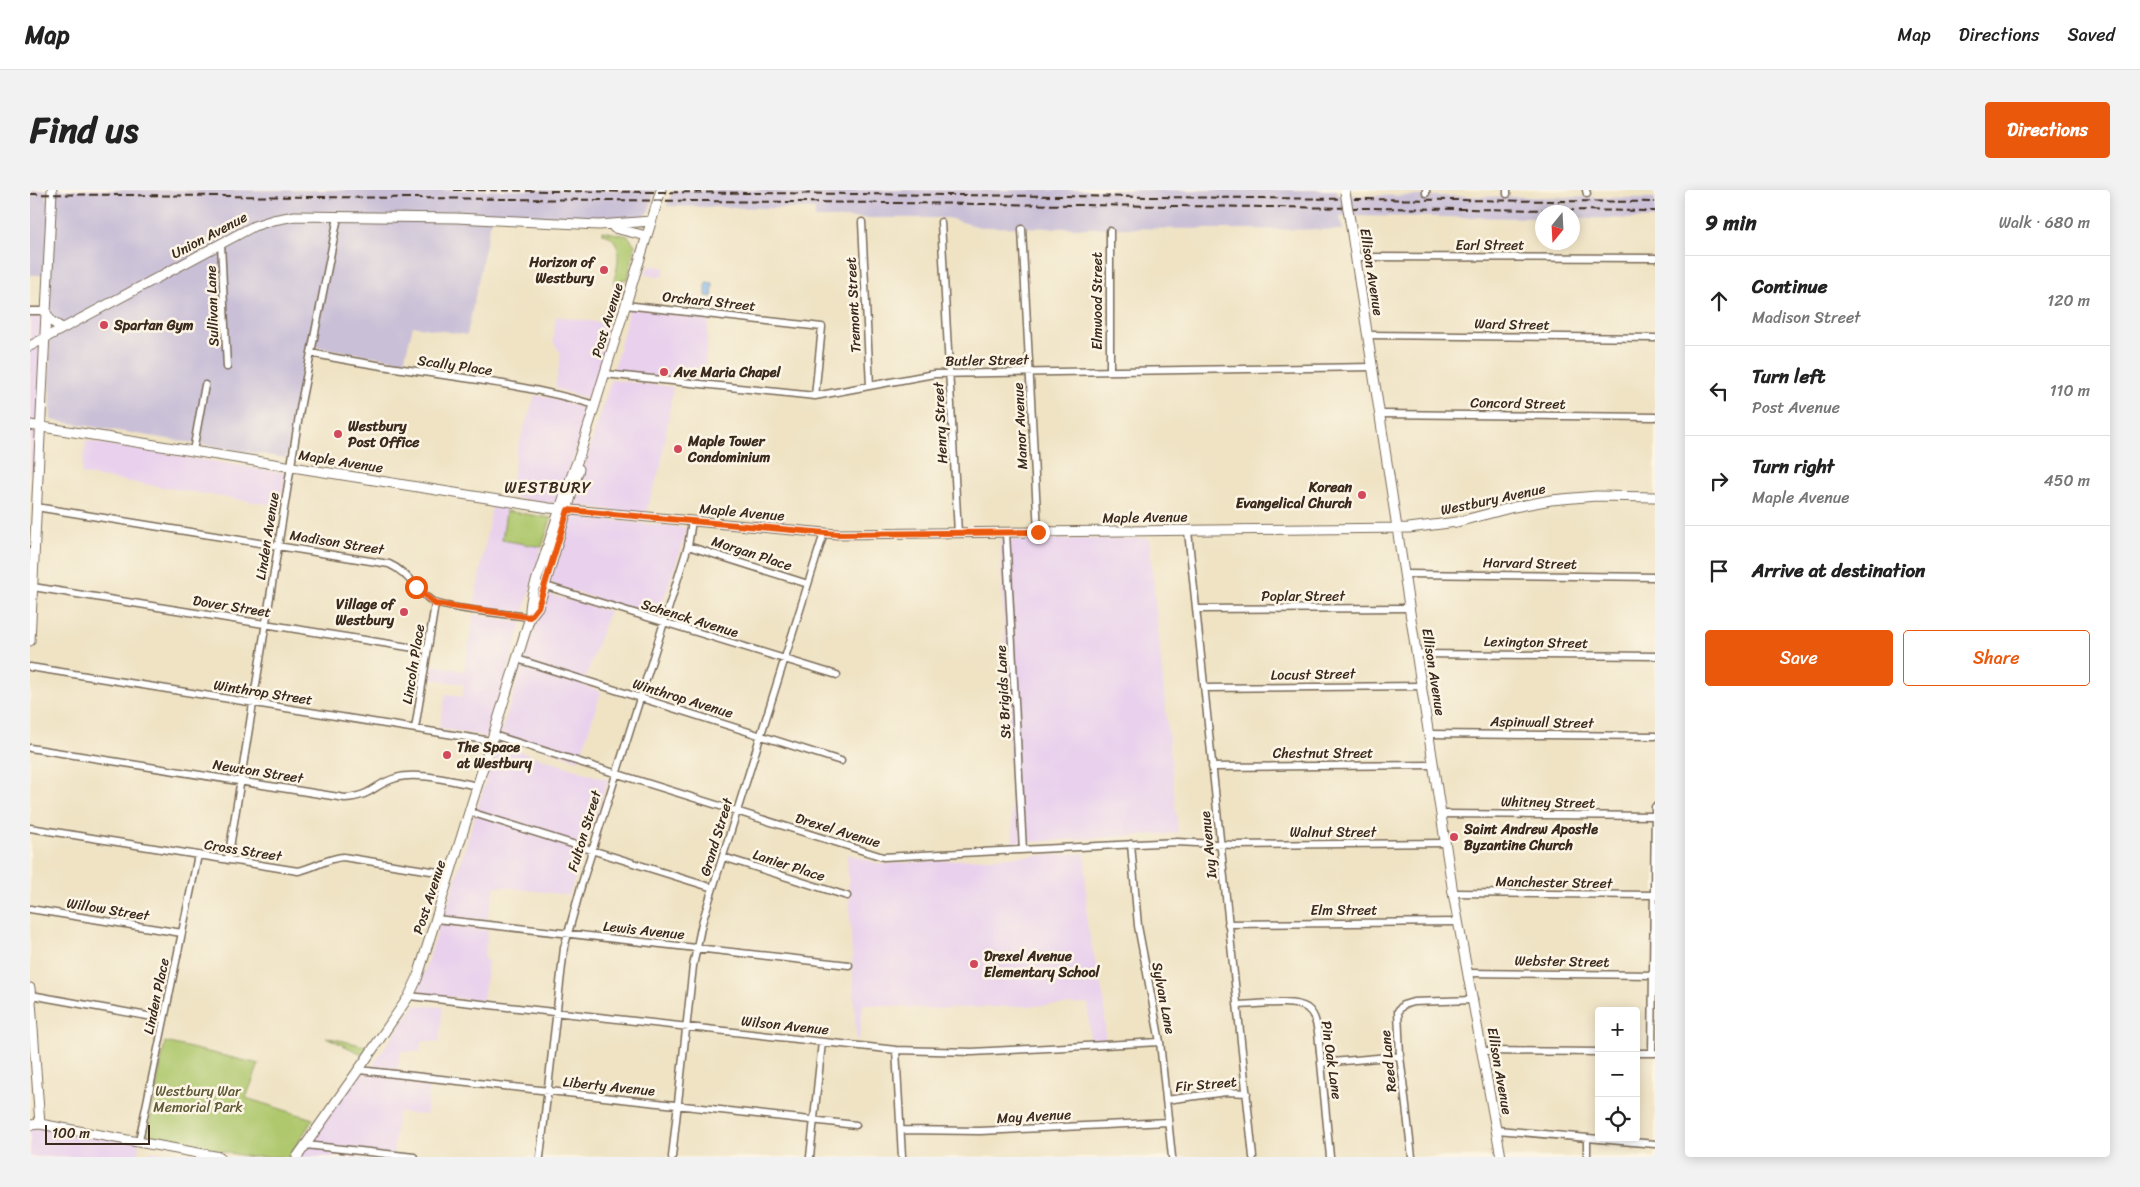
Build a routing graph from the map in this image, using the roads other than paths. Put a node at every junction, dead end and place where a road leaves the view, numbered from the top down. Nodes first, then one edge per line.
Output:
1 (52, 190) edge
2 (661, 190) edge
3 (1345, 191) edge
4 (338, 217) junction
5 (651, 222) junction
6 (862, 222) dead end
7 (941, 222) dead end
8 (599, 225) junction
9 (1022, 229) dead end
10 (1110, 231) dead end
11 (647, 236) junction
12 (221, 244) junction
13 (1356, 257) junction
14 (1655, 258) edge
15 (625, 305) junction
16 (30, 311) edge
17 (45, 311) junction
18 (62, 328) junction
19 (1368, 335) junction
20 (44, 338) junction
21 (1655, 338) edge
22 (30, 346) edge
23 (311, 354) junction
24 (227, 367) dead end
25 (1373, 368) junction
26 (1110, 371) junction
27 (1029, 372) junction
28 (605, 374) junction
29 (949, 374) junction
30 (205, 385) dead end
31 (870, 386) junction
32 (815, 396) junction
33 (595, 405) junction
34 (1380, 414) junction
35 (1655, 417) edge
36 (35, 426) edge
37 (193, 451) junction
38 (291, 467) junction
39 (1655, 497) edge
40 (36, 507) junction
41 (564, 509) junction
42 (32, 519) edge
43 (692, 522) junction
44 (1398, 527) junction
45 (1188, 531) junction
46 (1038, 532) junction
47 (824, 533) junction
48 (958, 533) junction
49 (1006, 533) junction
50 (278, 546) junction
51 (688, 546) junction
52 (1405, 574) junction
53 (1655, 577) edge
54 (540, 584) junction
55 (808, 584) junction
56 (33, 587) junction
57 (31, 601) edge
58 (435, 604) junction
59 (1410, 608) junction
60 (1196, 609) junction
61 (530, 617) junction
62 (663, 622) junction
63 (266, 624) junction
64 (30, 641) edge
65 (427, 650) junction
66 (1417, 654) junction
67 (1655, 656) edge
68 (517, 659) junction
69 (785, 660) junction
70 (30, 667) edge
71 (837, 675) dead end
72 (1422, 686) junction
73 (1205, 688) junction
74 (640, 698) junction
75 (253, 703) junction
76 (415, 729) junction
77 (1429, 734) junction
78 (761, 736) junction
79 (1655, 736) edge
80 (492, 738) junction
81 (30, 748) edge
82 (841, 761) dead end
83 (1434, 765) junction
84 (1212, 766) junction
85 (616, 774) junction
86 (241, 781) junction
87 (478, 786) junction
88 (1655, 807) edge
89 (470, 812) junction
90 (737, 812) junction
91 (1441, 814) junction
92 (1655, 816) edge
93 (30, 828) edge
94 (1445, 843) junction
95 (1131, 844) junction
96 (1220, 844) junction
97 (592, 850) junction
98 (1023, 850) junction
99 (198, 856) junction
100 (723, 857) junction
101 (228, 860) junction
102 (450, 874) junction
103 (713, 888) junction
104 (1453, 893) junction
105 (1654, 895) edge
106 (847, 896) dead end
107 (30, 909) edge
108 (436, 919) junction
109 (1459, 922) junction
110 (1228, 924) junction
111 (182, 933) junction
112 (568, 934) junction
113 (697, 948) junction
114 (849, 965) dead end
115 (1468, 973) junction
116 (1654, 975) edge
117 (30, 992) edge
118 (408, 996) junction
119 (1474, 1000) junction
120 (1237, 1005) junction
121 (556, 1012) junction
122 (164, 1019) junction
123 (686, 1027) junction
124 (822, 1042) junction
125 (1160, 1042) junction
126 (32, 1050) edge
127 (896, 1050) junction
128 (1483, 1051) junction
129 (1595, 1052) edge
130 (1640, 1053) edge
131 (1654, 1053) edge
132 (1400, 1056) junction
133 (1321, 1063) junction
134 (359, 1070) junction
135 (547, 1092) junction
136 (1247, 1093) junction
137 (1166, 1100) junction
138 (678, 1106) junction
139 (814, 1121) junction
140 (1168, 1122) junction
141 (35, 1124) edge
142 (856, 1125) dead end
143 (901, 1130) junction
144 (1497, 1130) junction
145 (1588, 1140) junction
146 (139, 1142) junction
147 (1655, 1144) edge
148 (306, 1145) junction
149 (220, 1157) edge
150 (297, 1157) edge
151 (414, 1157) edge
152 (540, 1157) edge
153 (672, 1157) edge
154 (810, 1157) edge
155 (902, 1157) edge
156 (1172, 1157) edge
157 (1253, 1157) edge
158 (1330, 1157) edge
159 (1412, 1157) edge
160 (1501, 1157) edge
161 (1587, 1157) edge

1 - 17 main road
2 - 5 main road, Post Avenue
3 - 13 main road, Ellison Avenue, bridge
4 - 8 main road, Union Avenue
4 - 12 main road, Union Avenue
4 - 23 street, Linden Avenue
5 - 8 main road, Union Avenue
5 - 11 main road, Post Avenue
6 - 31 street, Tremont Street
7 - 29 street, Henry Street
8 - 11 main road, Union Avenue
9 - 27 street, Manor Avenue
10 - 26 street, Elmwood Street
11 - 15 main road, Post Avenue
12 - 18 main road, Union Avenue
12 - 24 street, Sullivan Lane
13 - 14 street, Earl Street
13 - 19 main road, Ellison Avenue
15 - 28 main road, Post Avenue
15 - 32 street, Orchard Street
16 - 17 street
17 - 18 main road
17 - 20 main road
18 - 20 main road, Union Avenue
19 - 21 street, Ward Street
19 - 25 main road, Ellison Avenue
20 - 22 main road, Union Avenue
20 - 36 main road
23 - 33 street, Scally Place
23 - 38 street, Linden Avenue
25 - 26 street, Butler Street
25 - 34 main road, Ellison Avenue
26 - 27 street, Butler Street
27 - 29 street, Butler Street
27 - 46 street, Manor Avenue
28 - 32 street, Butler Street
28 - 33 main road, Post Avenue
29 - 31 street, Butler Street
29 - 48 street, Henry Street
30 - 37 street
31 - 32 street, Butler Street
33 - 41 main road, Post Avenue
34 - 35 street, Concord Street
34 - 44 main road, Ellison Avenue
36 - 37 main road, Maple Avenue
36 - 40 main road
37 - 38 main road, Maple Avenue
38 - 41 main road, Maple Avenue
38 - 50 street, Linden Avenue
39 - 44 main road, Westbury Avenue
40 - 42 main road
40 - 50 street, Madison Street
41 - 43 main road, Maple Avenue
41 - 54 main road, Post Avenue
42 - 56 main road
43 - 47 main road, Maple Avenue
43 - 51 street, Fulton Street
44 - 45 main road, Maple Avenue
44 - 52 main road, Ellison Avenue
45 - 46 main road, Maple Avenue
45 - 60 street, Ivy Avenue
46 - 49 main road, Maple Avenue
47 - 48 main road, Maple Avenue
47 - 55 street, Grand Street
48 - 49 main road, Maple Avenue
49 - 98 street, St Brigids Lane
50 - 58 street, Madison Street
50 - 63 street, Linden Avenue
51 - 55 street, Morgan Place
51 - 62 street, Fulton Street
52 - 53 street, Harvard Street
52 - 59 main road, Ellison Avenue
54 - 61 main road, Post Avenue
54 - 62 street, Schenck Avenue
55 - 69 street, Grand Street
56 - 57 main road
56 - 63 street, Dover Street
57 - 64 main road
58 - 61 street
58 - 65 street, Lincoln Place
59 - 60 street, Poplar Street
59 - 66 main road, Ellison Avenue
60 - 73 street, Ivy Avenue
61 - 68 main road, Post Avenue
62 - 69 street, Schenck Avenue
62 - 74 street, Fulton Street
63 - 65 street, Dover Street
63 - 75 street, Linden Avenue
65 - 76 street, Lincoln Place
66 - 67 street, Lexington Street
66 - 72 main road, Ellison Avenue
68 - 74 street, Winthrop Avenue
68 - 80 main road, Post Avenue
69 - 71 street, Schenck Avenue
69 - 78 street, Grand Street
70 - 75 street, Winthrop Street
72 - 73 street, Locust Street
72 - 77 main road, Ellison Avenue
73 - 84 street, Ivy Avenue
74 - 78 street, Winthrop Avenue
74 - 85 street, Fulton Street
75 - 76 street, Winthrop Street
75 - 86 street, Linden Avenue
76 - 80 street, Winthrop Street
77 - 79 street, Aspinwall Street
77 - 83 main road, Ellison Avenue
78 - 82 street, Winthrop Avenue
78 - 90 street, Grand Street
80 - 85 street, Drexel Avenue
80 - 87 main road, Post Avenue
81 - 86 street, Newton Street
83 - 84 street, Chestnut Street
83 - 91 main road, Ellison Avenue
84 - 96 street, Ivy Avenue
85 - 90 street, Drexel Avenue
85 - 97 street, Fulton Street
86 - 87 street, Newton Street
86 - 101 street, Linden Avenue
87 - 89 main road, Post Avenue
88 - 92 street
89 - 97 street
89 - 102 main road, Post Avenue
90 - 98 street, Drexel Avenue
90 - 100 street, Grand Street
91 - 92 street, Whitney Street
91 - 94 main road, Ellison Avenue
92 - 105 street
93 - 99 street, Cross Street
94 - 96 street, Walnut Street
94 - 104 main road, Ellison Avenue
95 - 96 street, Drexel Avenue
95 - 98 street, Drexel Avenue
95 - 125 street, Sylvan Lane
96 - 110 street, Ivy Avenue
97 - 103 street
97 - 112 street, Fulton Street
99 - 101 street, Cross Street
99 - 111 street, Linden Place
100 - 103 street, Grand Street
100 - 106 street, Lanier Place
101 - 102 street, Cross Street
102 - 108 main road, Post Avenue
103 - 113 street, Grand Street
104 - 105 street, Manchester Street
104 - 109 main road, Ellison Avenue
105 - 116 street
107 - 111 street, Willow Street
108 - 112 street, Lewis Avenue
108 - 118 main road, Post Avenue
109 - 110 street, Elm Street
109 - 115 main road, Ellison Avenue
110 - 120 street, Ivy Avenue
111 - 122 street, Linden Place
112 - 113 street, Lewis Avenue
112 - 121 street, Fulton Street
113 - 114 street, Lewis Avenue
113 - 123 street, Grand Street
115 - 116 street, Webster Street
115 - 119 main road, Ellison Avenue
116 - 131 street
117 - 122 street
117 - 126 main road
118 - 121 street, Wilson Avenue
118 - 134 main road, Post Avenue
119 - 128 main road, Ellison Avenue
119 - 132 street, Reed Lane
120 - 133 street, Pin Oak Lane
120 - 136 street, Ivy Avenue
121 - 123 street, Wilson Avenue
121 - 135 street, Fulton Street
122 - 146 street, Linden Place
123 - 124 street, Wilson Avenue
123 - 138 street, Grand Street
124 - 127 street, Wilson Avenue
124 - 139 street
125 - 127 street, Wilson Avenue
125 - 137 street, Sylvan Lane
126 - 141 main road
127 - 143 street
128 - 129 street
128 - 144 main road, Ellison Avenue
130 - 131 street
132 - 133 street
132 - 159 street, Reed Lane
133 - 158 street, Pin Oak Lane
134 - 135 street, Liberty Avenue
134 - 148 main road, Post Avenue
135 - 138 street, Liberty Avenue
135 - 152 street, Fulton Street
136 - 137 street, Fir Street
136 - 157 street, Ivy Avenue
137 - 140 street, Sylvan Lane
138 - 139 street, Liberty Avenue
138 - 153 street, Grand Street
139 - 142 street, Liberty Avenue
139 - 154 street
140 - 143 street, May Avenue
140 - 156 street, Sylvan Lane
141 - 146 main road
143 - 155 street
144 - 145 street
144 - 160 main road, Ellison Avenue
145 - 147 street
145 - 161 street
146 - 149 main road
148 - 150 main road, Post Avenue
148 - 151 street

